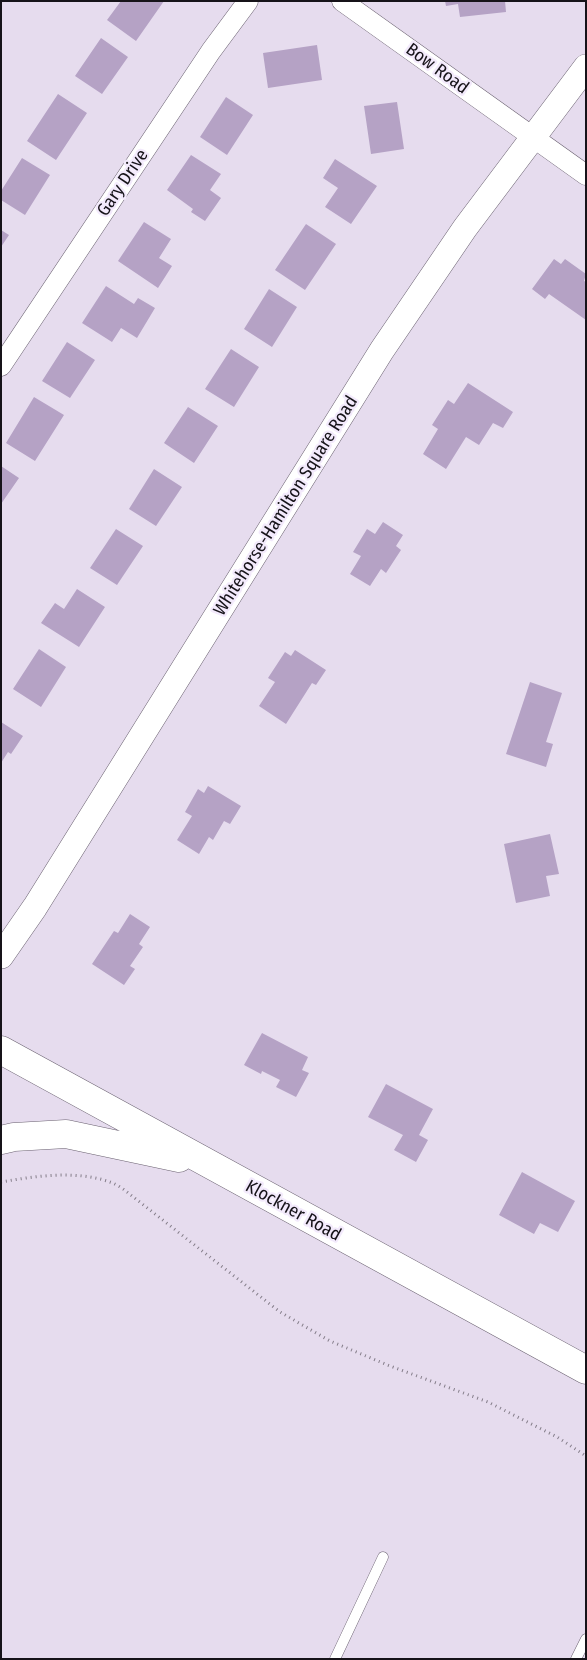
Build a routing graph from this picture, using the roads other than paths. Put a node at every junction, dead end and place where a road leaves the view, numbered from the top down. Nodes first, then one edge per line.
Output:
1 (248, 1) edge
2 (342, 1) edge
3 (586, 67) edge
4 (532, 137) junction
5 (586, 175) edge
6 (1, 366) edge
7 (1, 956) edge
8 (1, 1050) edge
9 (1, 1140) edge
10 (208, 1164) junction
11 (586, 1370) edge
12 (383, 1557) dead end
13 (586, 1639) edge
14 (336, 1659) edge
15 (576, 1659) edge

1 - 6 street, Gary Drive
2 - 4 street, Bow Road
3 - 4 street, Whitehorse-Hamilton Square Road
4 - 5 street, Bow Road
4 - 7 street, Whitehorse-Hamilton Square Road
8 - 10 main road, Klockner Road
9 - 10 main road
10 - 11 main road, Klockner Road
12 - 14 lane
13 - 15 lane

